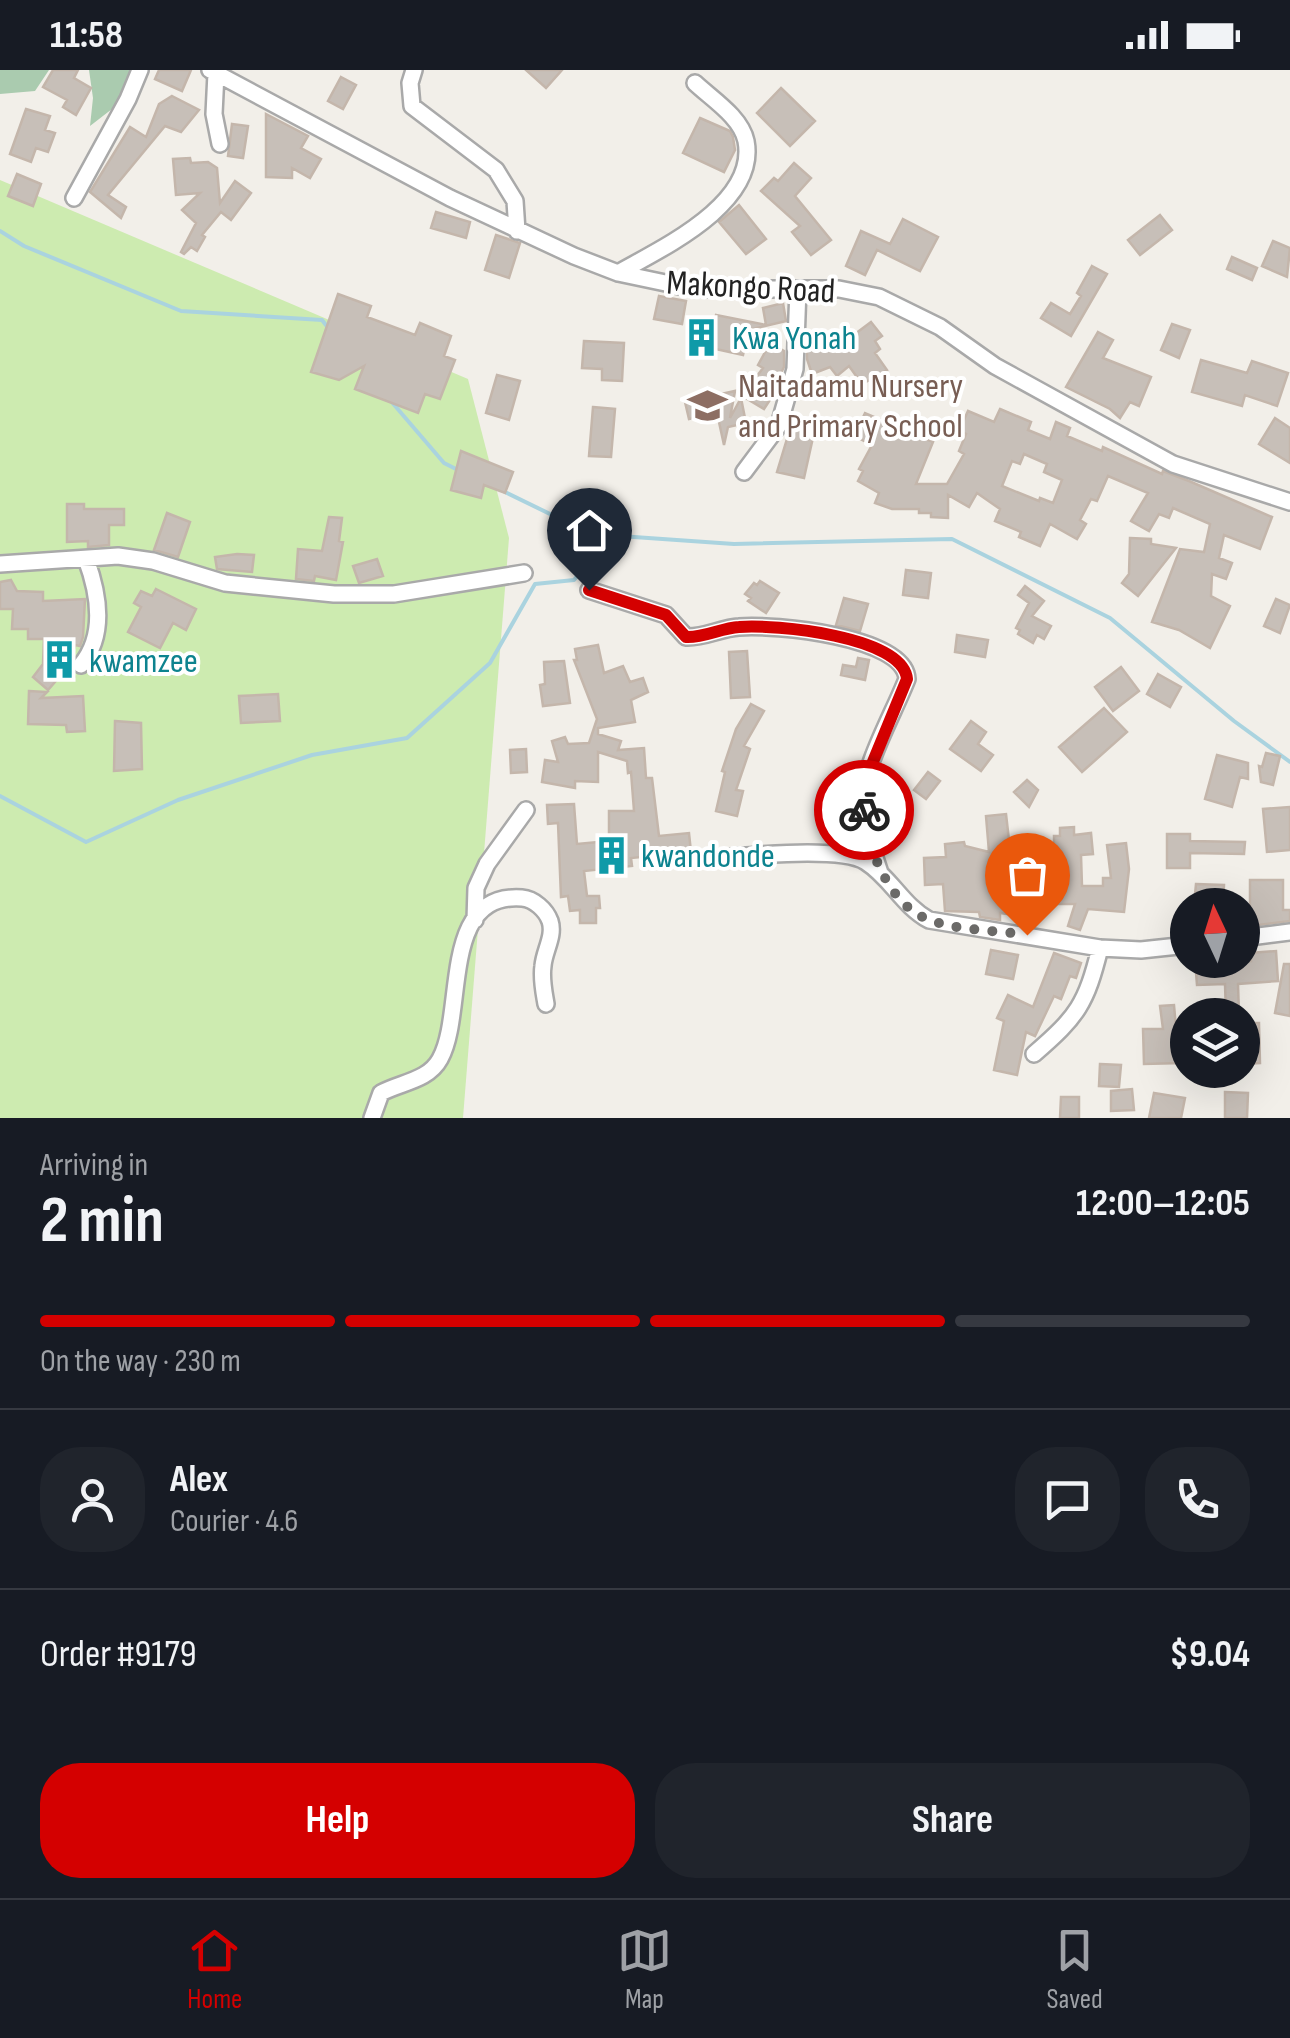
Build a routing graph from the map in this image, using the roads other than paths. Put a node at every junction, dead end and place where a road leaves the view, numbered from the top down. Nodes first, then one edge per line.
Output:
1 (140, 70) edge
2 (414, 70) edge
3 (213, 72) edge
4 (695, 83) dead end
5 (220, 144) dead end
6 (74, 198) dead end
7 (517, 231) junction
8 (618, 272) junction
9 (798, 289) junction
10 (744, 472) dead end
11 (1290, 502) edge
12 (86, 559) junction
13 (0, 564) edge
14 (524, 573) dead end
15 (589, 590) dead end
16 (81, 665) dead end
17 (526, 810) dead end
18 (718, 858) dead end
19 (880, 872) junction
20 (474, 920) junction
21 (1290, 932) edge
22 (1260, 936) edge
23 (1170, 947) edge
24 (1100, 948) junction
25 (546, 1004) dead end
26 (1034, 1054) dead end
27 (372, 1118) edge

1 - 6 street
2 - 7 street
3 - 5 street
3 - 7 street, Makongo Road
4 - 8 street
7 - 8 street, Makongo Road
8 - 9 street, Makongo Road
9 - 10 street
9 - 11 street, Makongo Road
12 - 13 street
12 - 14 street
12 - 16 street
15 - 19 street
17 - 20 street
18 - 19 street
19 - 24 street
20 - 25 street
20 - 27 street
21 - 22 street
23 - 24 street
24 - 26 street

